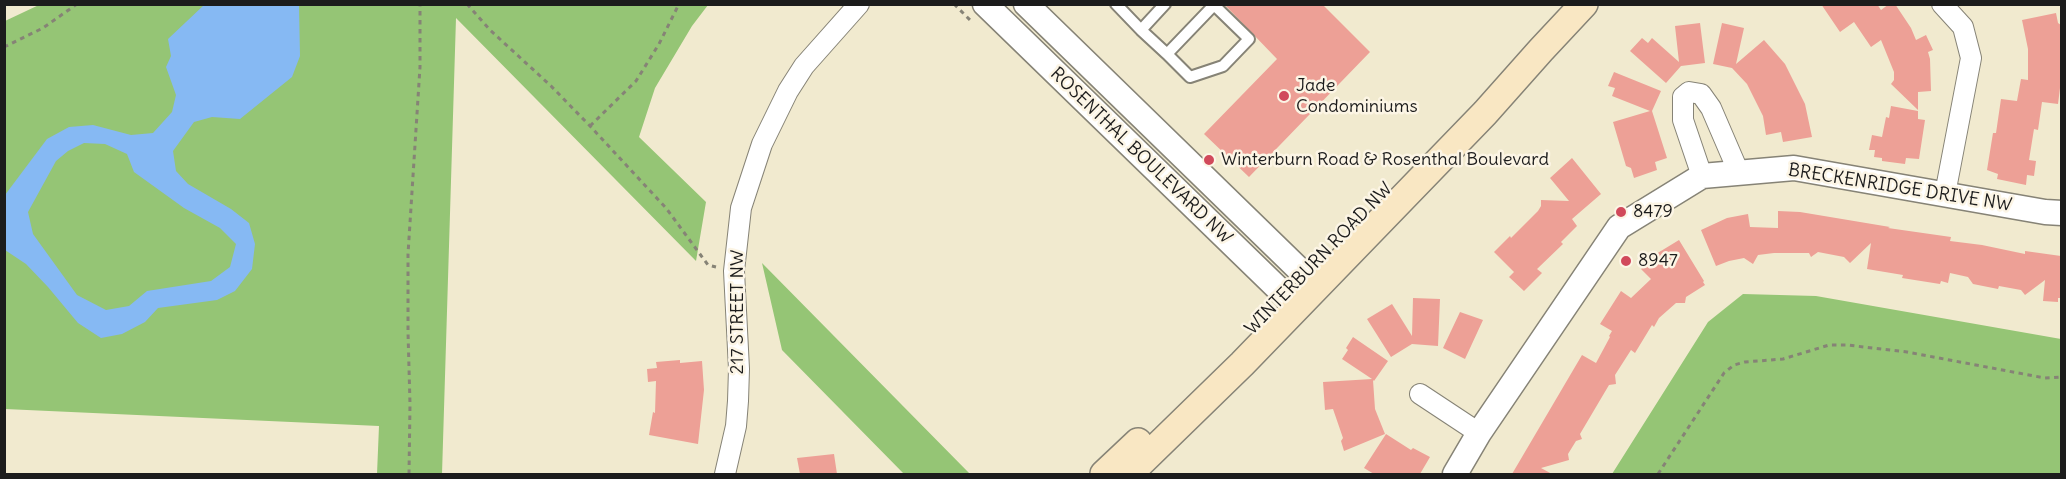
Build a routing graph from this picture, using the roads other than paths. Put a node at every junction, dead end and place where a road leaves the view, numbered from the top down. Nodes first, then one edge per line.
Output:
1 (859, 4) edge
2 (985, 4) edge
3 (1026, 4) edge
4 (1166, 4) edge
5 (1584, 4) edge
6 (1942, 4) edge
7 (1117, 5) edge
8 (1142, 30) junction
9 (1167, 54) junction
10 (1739, 172) junction
11 (1702, 176) junction
12 (1945, 194) junction
13 (2061, 213) edge
14 (1310, 280) junction
15 (1290, 301) junction
16 (1420, 394) dead end
17 (1479, 433) junction
18 (725, 474) edge
19 (1104, 474) edge
20 (1130, 474) edge
21 (1455, 474) edge

1 - 18 street, 217 STREET NW
2 - 15 street, ROSENTHAL BOULEVARD NW
3 - 14 street, ROSENTHAL BOULEVARD NW
4 - 8 lane
5 - 14 main road, WINTERBURN ROAD NW
6 - 12 street
7 - 8 lane
8 - 9 lane
9 - 9 lane
10 - 11 street, BRECKENRIDGE DRIVE NW
10 - 11 street
10 - 12 street, BRECKENRIDGE DRIVE NW
11 - 17 street, BRECKENRIDGE DRIVE NW
12 - 13 street, BRECKENRIDGE DRIVE NW
14 - 15 main road, WINTERBURN ROAD NW
15 - 19 main road, WINTERBURN ROAD NW
15 - 20 main road, WINTERBURN ROAD NW
16 - 17 street
17 - 21 street, BRECKENRIDGE DRIVE NW

